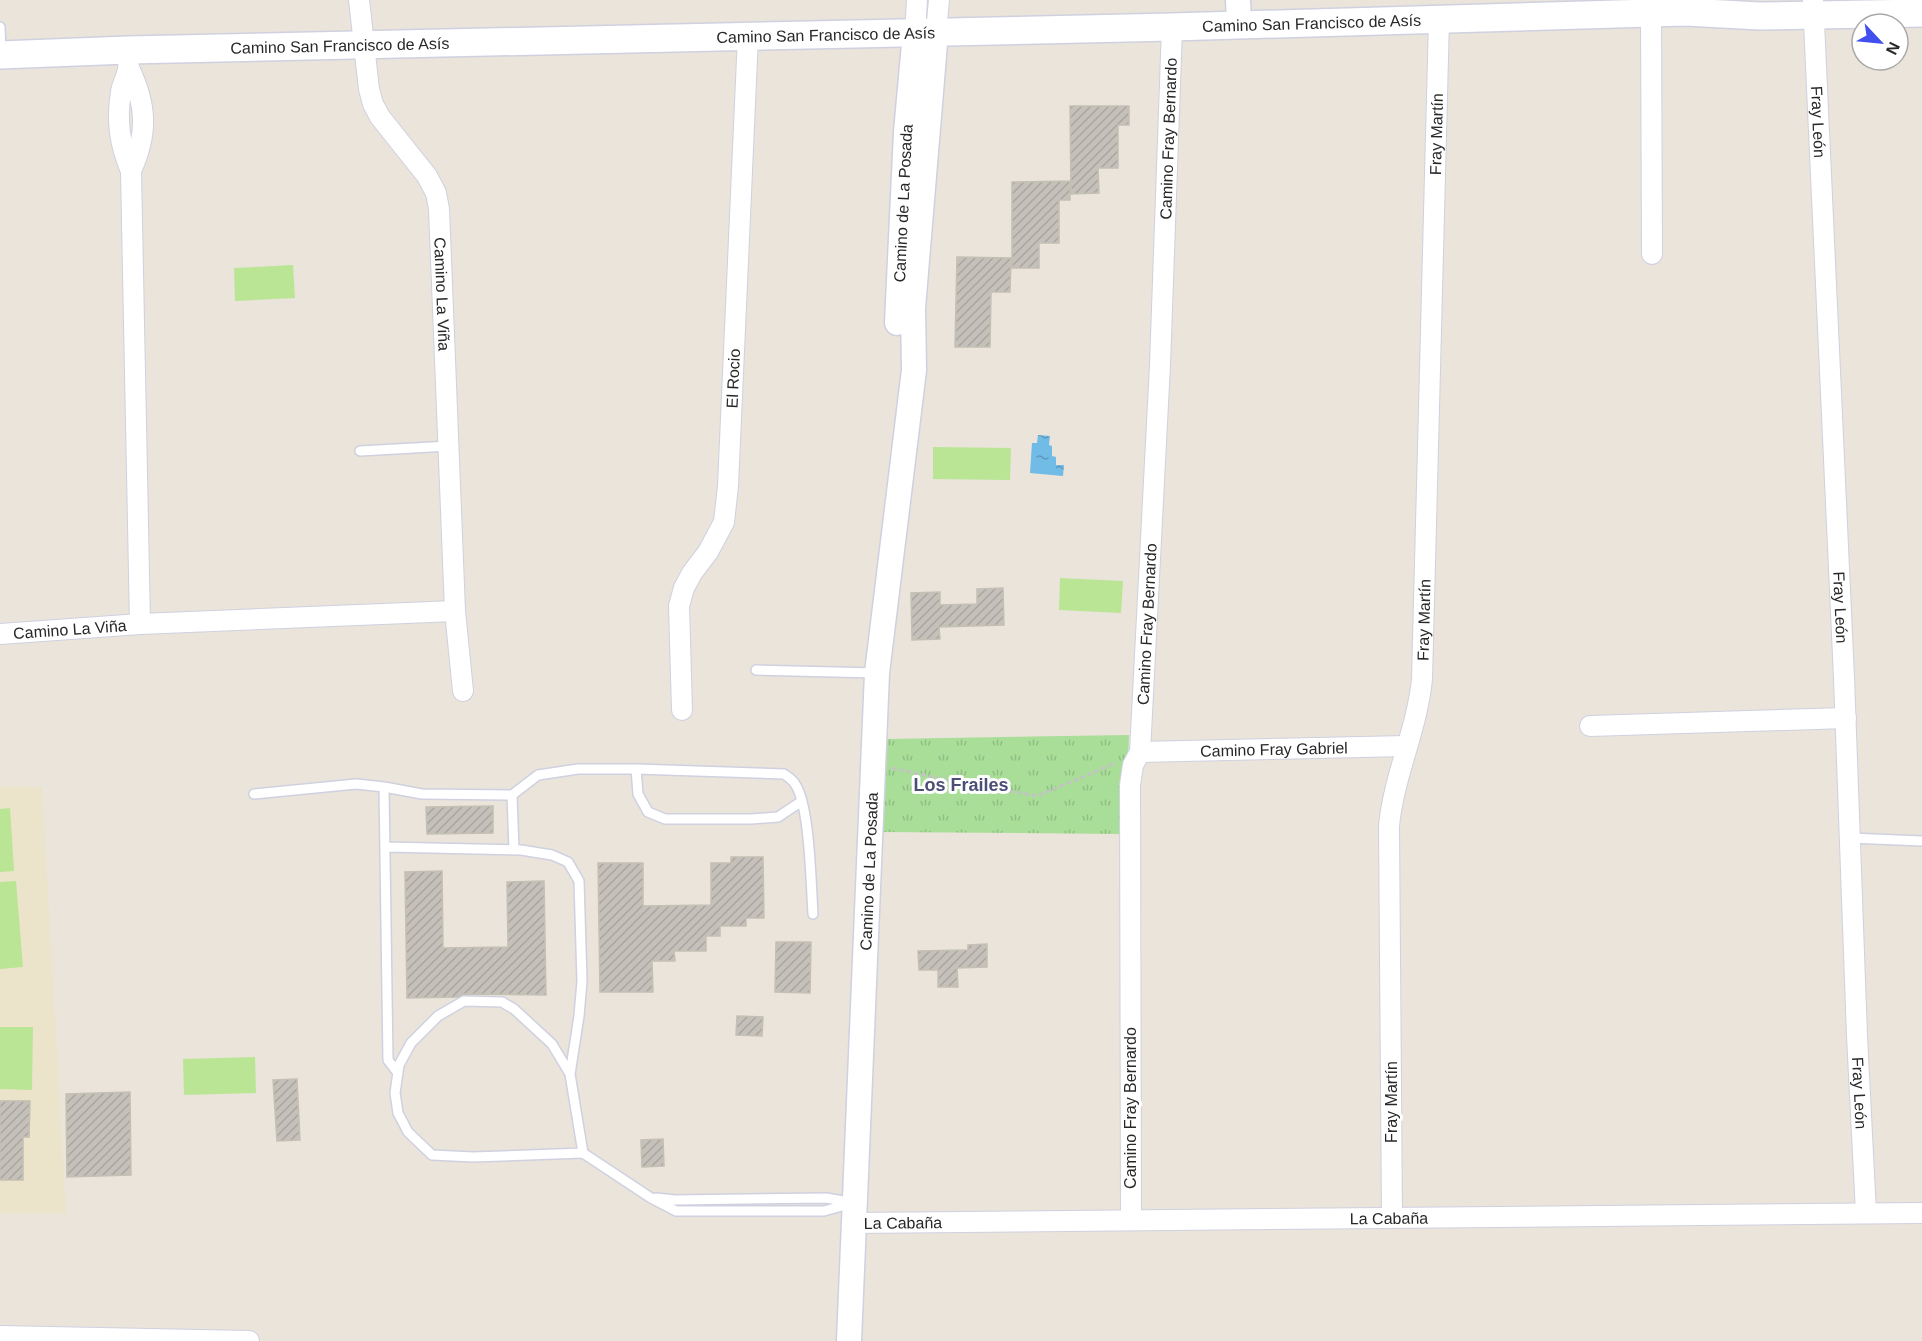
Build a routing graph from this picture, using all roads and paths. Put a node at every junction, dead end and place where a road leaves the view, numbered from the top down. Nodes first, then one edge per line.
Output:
1 (360, 0) edge
2 (916, 0) edge
3 (939, 0) edge
4 (1813, 8) edge
5 (1922, 12) edge
6 (1238, 13) edge
7 (1651, 13) junction
8 (1439, 19) junction
9 (0, 27) edge
10 (1173, 27) junction
11 (925, 33) junction
12 (748, 36) junction
13 (365, 45) junction
14 (1, 55) edge
15 (128, 59) junction
16 (1652, 254) dead end
17 (449, 446) junction
18 (360, 451) dead end
19 (455, 611) junction
20 (140, 624) junction
21 (0, 634) edge
22 (756, 670) dead end
23 (877, 673) junction
24 (463, 691) dead end
25 (682, 710) dead end
26 (1846, 718) junction
27 (1590, 726) dead end
28 (1407, 746) junction
29 (1140, 752) junction
30 (873, 764) junction
31 (636, 769) junction
32 (384, 787) junction
33 (254, 794) dead end
34 (512, 795) junction
35 (802, 801) junction
36 (1850, 838) junction
37 (1922, 841) edge
38 (385, 847) junction
39 (513, 850) junction
40 (813, 915) dead end
41 (398, 1073) junction
42 (570, 1074) junction
43 (583, 1153) junction
44 (854, 1213) junction
45 (1866, 1213) junction
46 (1922, 1213) edge
47 (1392, 1218) junction
48 (1131, 1220) junction
49 (0, 1336) edge
50 (249, 1341) edge
51 (849, 1341) edge

1 - 13 street, Camino La Viña
2 - 11 street, Camino de La Posada
3 - 11 street, Camino de La Posada
4 - 5 main road, Camino San Francisco de Asís
4 - 7 main road, Camino San Francisco de Asís
4 - 26 street, Fray León
6 - 8 main road, Camino San Francisco de Asís
6 - 10 main road, Camino San Francisco de Asís
7 - 8 main road, Camino San Francisco de Asís
7 - 16 street
8 - 28 street, Fray Martín
9 - 14 lane
10 - 11 main road, Camino San Francisco de Asís
10 - 29 street, Camino Fray Bernardo
11 - 12 main road, Camino San Francisco de Asís
11 - 23 street, Camino de La Posada
12 - 13 main road, Camino San Francisco de Asís
12 - 25 street, El Rocio
13 - 15 main road, Camino San Francisco de Asís
13 - 17 street, Camino La Viña
14 - 15 main road, Camino San Francisco de Asís
15 - 20 street, Camino La Viña
17 - 18 lane
17 - 19 street, Camino La Viña
19 - 20 street, Camino La Viña
19 - 24 street, Camino La Viña
20 - 21 street, Camino La Viña
22 - 23 lane
23 - 30 street, Camino de La Posada
26 - 27 street
26 - 36 street, Fray León
28 - 29 street, Camino Fray Gabriel
28 - 47 street, Fray Martín
29 - 30 path
29 - 48 street, Camino Fray Bernardo
30 - 44 street, Camino de La Posada
31 - 34 lane
31 - 35 lane
31 - 35 lane
32 - 33 lane
32 - 34 lane
32 - 38 lane
34 - 39 lane
35 - 40 lane
36 - 37 lane
36 - 45 street, Fray León
38 - 39 lane
38 - 41 lane
39 - 42 lane
41 - 42 lane
41 - 43 lane
42 - 43 lane
43 - 44 lane
44 - 48 street, La Cabaña
44 - 51 street, Camino de La Posada
45 - 46 street, La Cabaña
45 - 47 street, La Cabaña
47 - 48 street, La Cabaña
49 - 50 street

